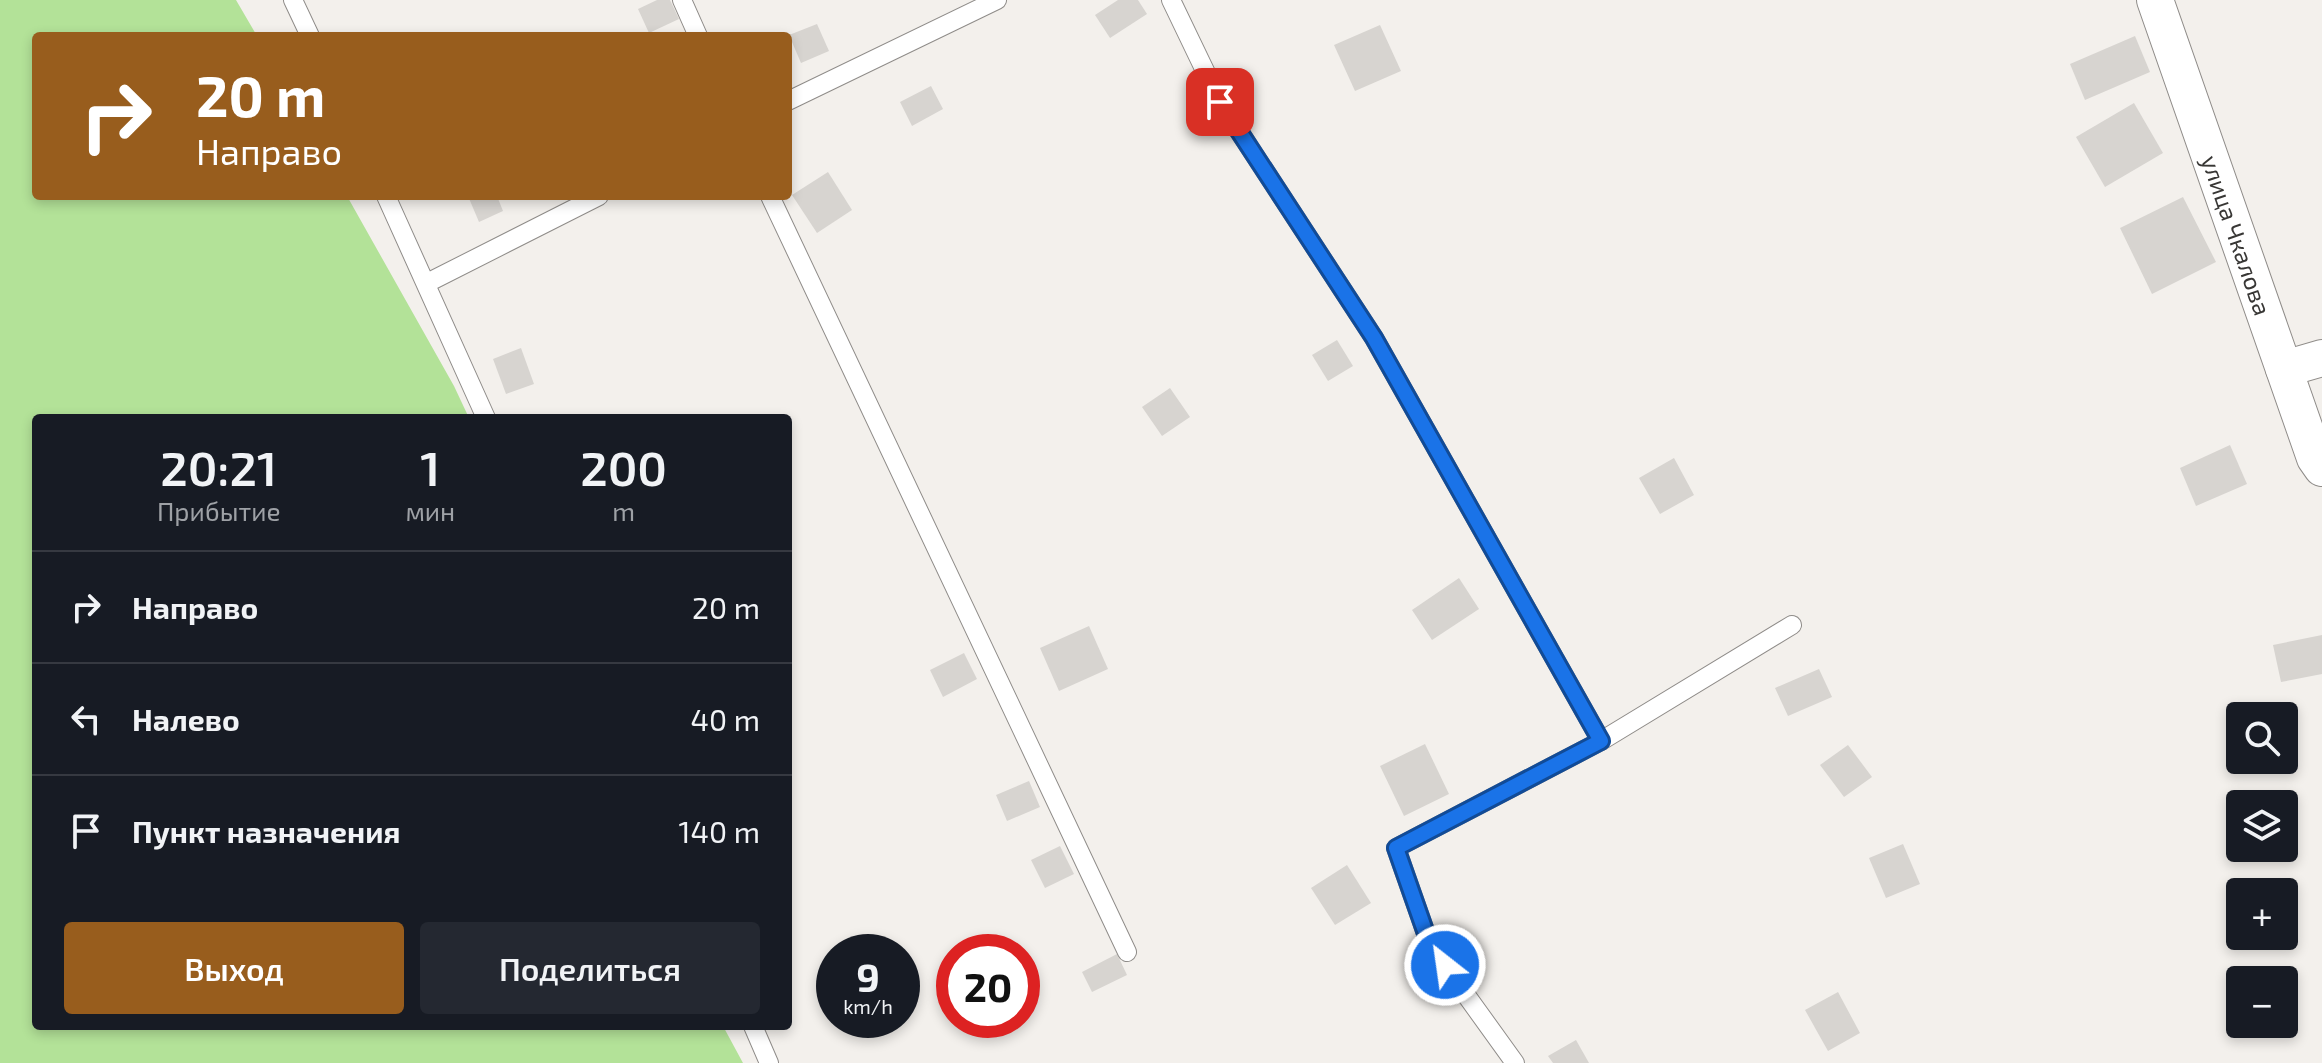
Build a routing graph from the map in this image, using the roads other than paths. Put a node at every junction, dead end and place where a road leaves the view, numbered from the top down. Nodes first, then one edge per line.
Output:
1 (293, 0) edge
2 (682, 0) edge
3 (997, 0) edge
4 (1171, 0) edge
5 (2155, 0) edge
6 (308, 32) edge
7 (696, 32) edge
8 (792, 99) edge
9 (388, 200) edge
10 (591, 200) edge
11 (772, 200) edge
12 (427, 283) junction
13 (2322, 358) edge
14 (2284, 369) junction
15 (484, 414) edge
16 (2322, 468) edge
17 (1792, 625) dead end
18 (1601, 741) junction
19 (1127, 952) dead end
20 (755, 1030) edge
21 (769, 1063) edge
22 (1515, 1063) edge

1 - 6 lane
2 - 7 lane
3 - 8 lane
4 - 18 lane
5 - 14 street, улица Чкалова
9 - 12 lane
10 - 12 lane
11 - 19 lane
12 - 15 lane
13 - 14 street
14 - 16 street, улица Чкалова
17 - 18 lane
18 - 22 lane
20 - 21 lane

